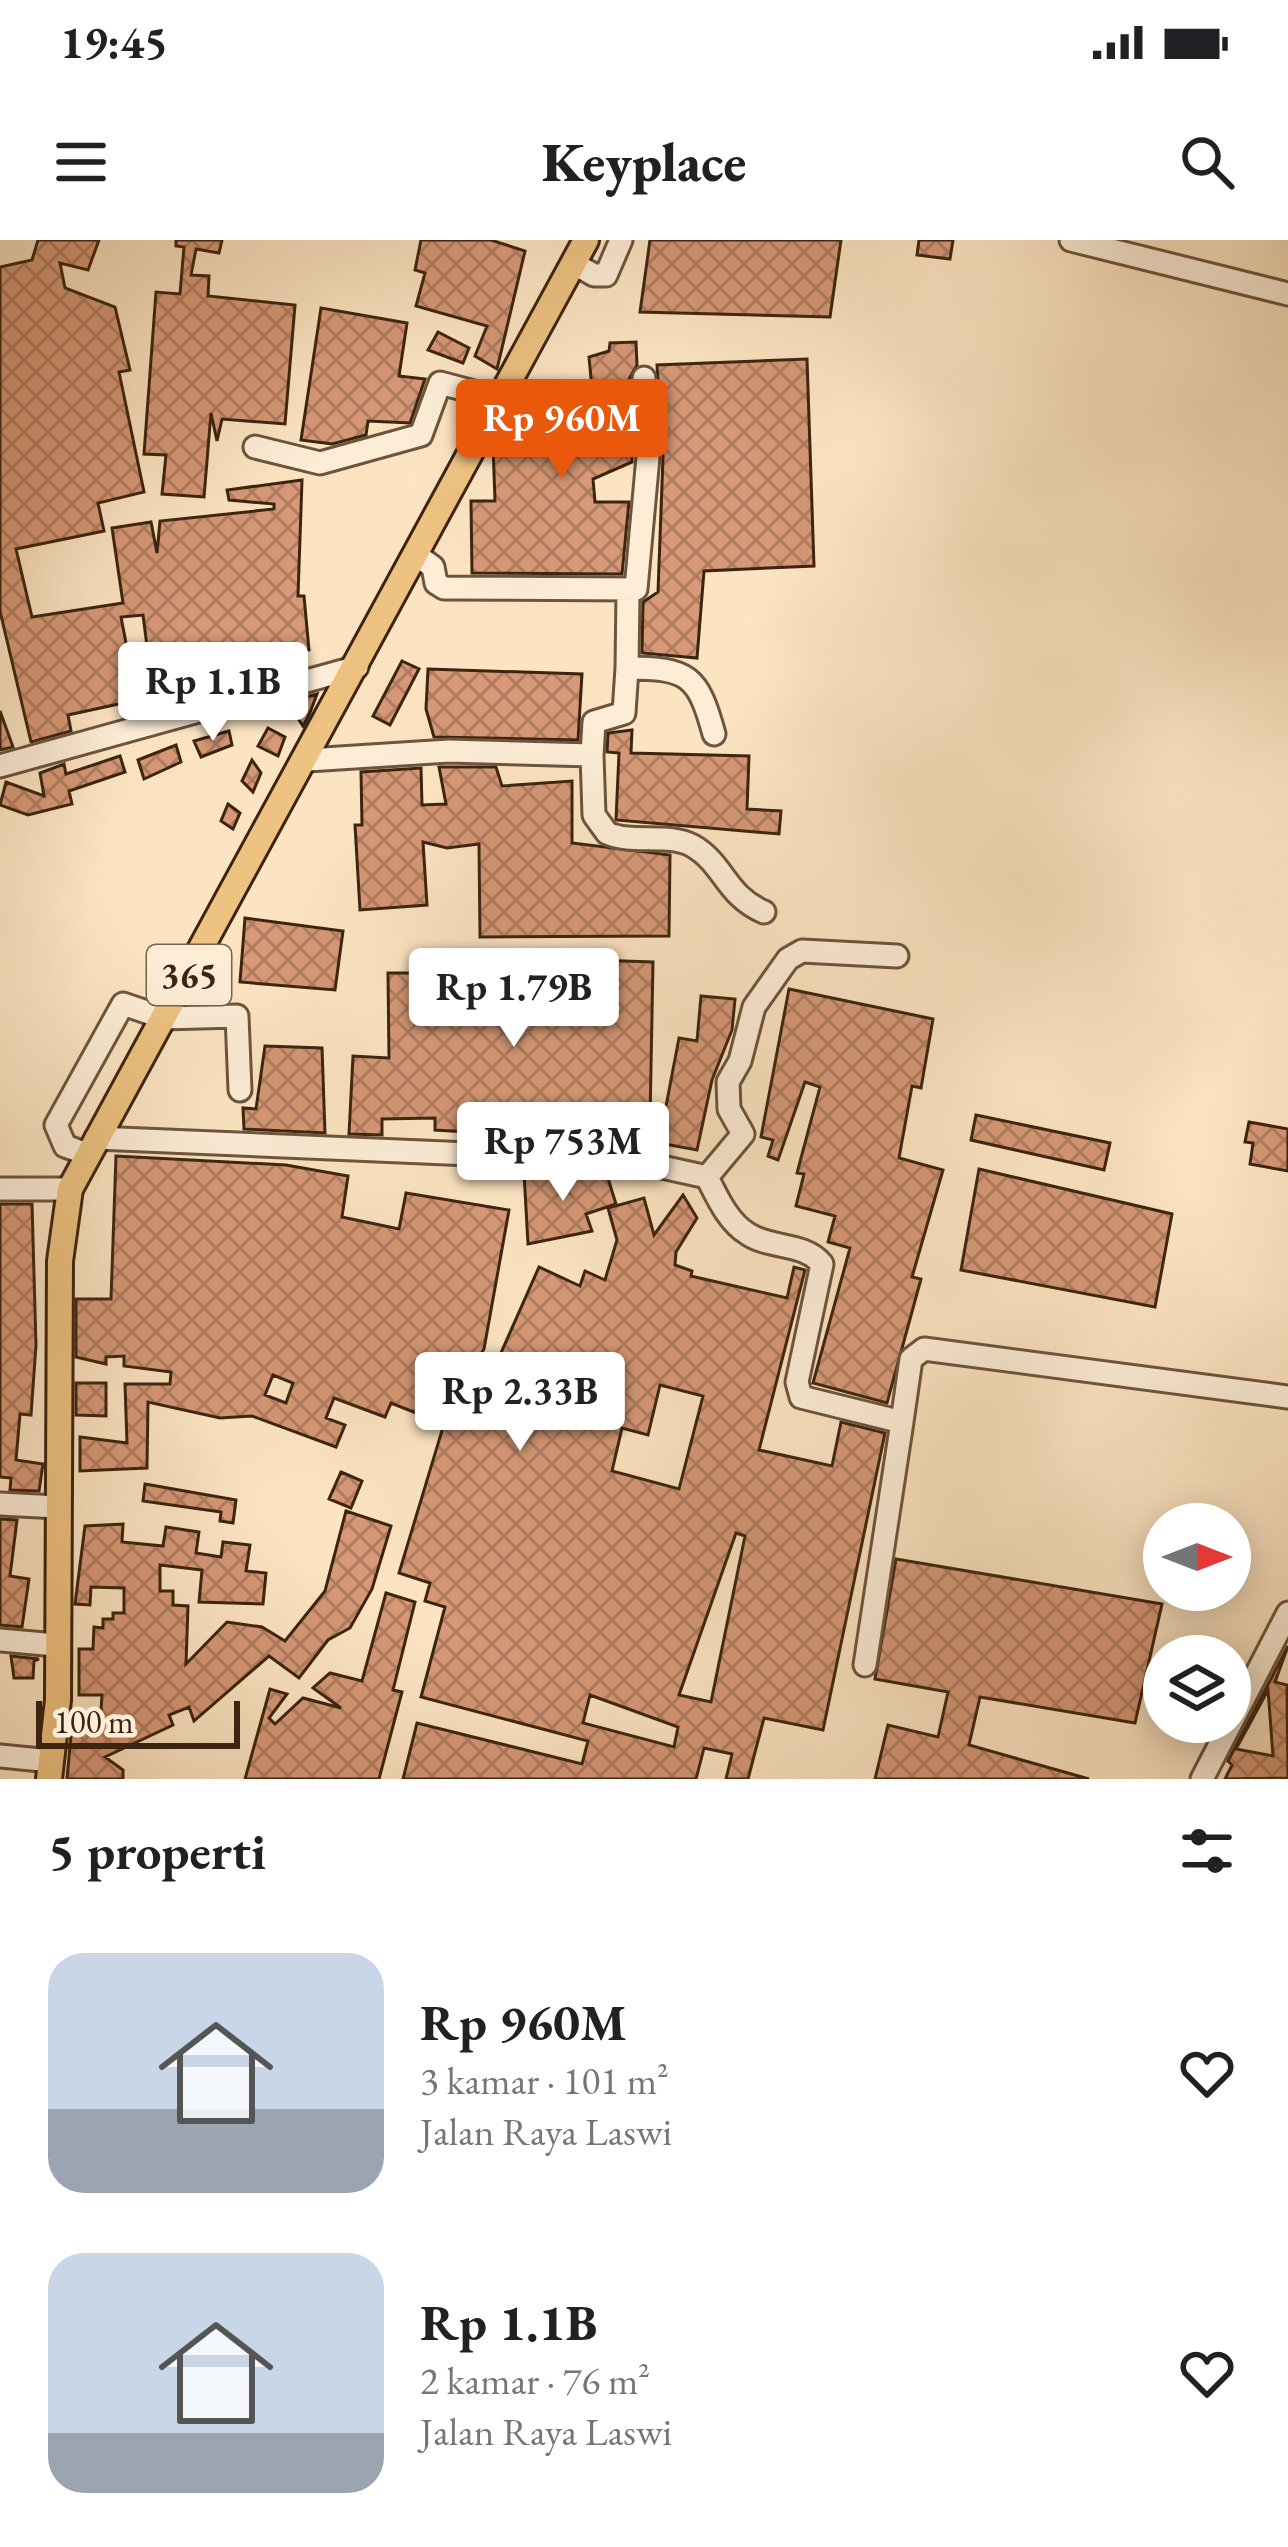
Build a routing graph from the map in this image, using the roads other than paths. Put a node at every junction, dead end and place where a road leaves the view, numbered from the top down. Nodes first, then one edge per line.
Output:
1 (586, 240) edge
2 (621, 240) edge
3 (1071, 240) edge
4 (573, 263) junction
5 (1288, 294) edge
6 (644, 378) dead end
7 (496, 398) junction
8 (255, 447) dead end
9 (418, 556) junction
10 (628, 592) junction
11 (357, 667) junction
12 (627, 668) junction
13 (714, 734) dead end
14 (592, 755) junction
15 (308, 760) junction
16 (0, 766) edge
17 (764, 912) dead end
18 (898, 956) dead end
19 (164, 1018) junction
20 (240, 1090) dead end
21 (91, 1146) junction
22 (707, 1177) junction
23 (0, 1189) edge
24 (70, 1189) junction
25 (1288, 1397) edge
26 (902, 1422) junction
27 (0, 1504) edge
28 (58, 1507) junction
29 (1286, 1623) edge
30 (0, 1640) edge
31 (56, 1645) junction
32 (865, 1665) dead end
33 (0, 1756) edge
34 (50, 1770) edge
35 (1202, 1779) edge

1 - 4 main road, 365
2 - 4 street
3 - 5 street
4 - 7 main road, 365
6 - 10 street
7 - 8 street
7 - 9 main road, 365
9 - 10 street
9 - 11 main road, 365
10 - 12 street
11 - 15 main road, 365
11 - 16 street
12 - 13 street
12 - 14 street
14 - 15 street
14 - 17 street
15 - 19 main road, 365
18 - 22 street
19 - 20 street
19 - 21 main road, 365
19 - 21 street
21 - 22 street
21 - 24 main road, 365
22 - 26 street
23 - 24 street
24 - 28 main road, 365
25 - 26 street
26 - 32 street
27 - 28 street
28 - 31 main road, 365
29 - 35 street
30 - 31 street
31 - 34 main road, 365
33 - 34 street

